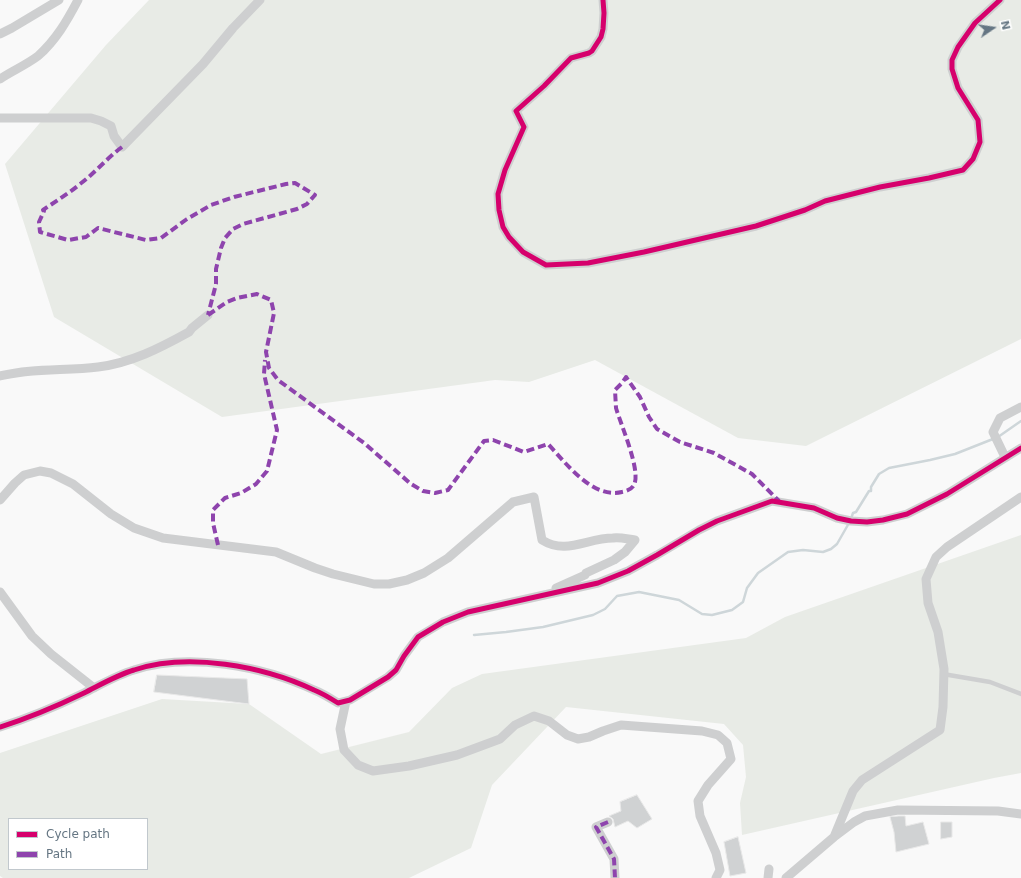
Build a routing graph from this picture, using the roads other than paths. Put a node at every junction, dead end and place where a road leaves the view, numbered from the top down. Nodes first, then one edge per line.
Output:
1 (59, 0) edge
2 (78, 0) edge
3 (260, 0) edge
4 (603, 0) edge
5 (1000, 0) edge
6 (0, 34) edge
7 (0, 79) edge
8 (0, 118) edge
9 (208, 315) dead end
10 (0, 376) edge
11 (1021, 407) edge
12 (1021, 448) edge
13 (1005, 457) junction
14 (1021, 497) edge
15 (0, 500) edge
16 (0, 592) edge
17 (538, 596) junction
18 (943, 674) junction
19 (94, 688) junction
20 (1021, 694) edge
21 (346, 701) junction
22 (0, 727) edge
23 (1021, 814) edge
24 (608, 822) dead end
25 (834, 837) junction
26 (615, 878) edge
27 (716, 878) edge
28 (786, 878) edge

1 - 6 street
2 - 7 street
3 - 8 street
4 - 5 street
9 - 10 street
11 - 13 street
12 - 13 street
13 - 17 street
14 - 18 street
15 - 17 street
16 - 19 street
17 - 21 street
18 - 20 lane
18 - 25 street
19 - 21 street
19 - 22 street
21 - 27 street
23 - 25 street
24 - 26 street
25 - 28 street

